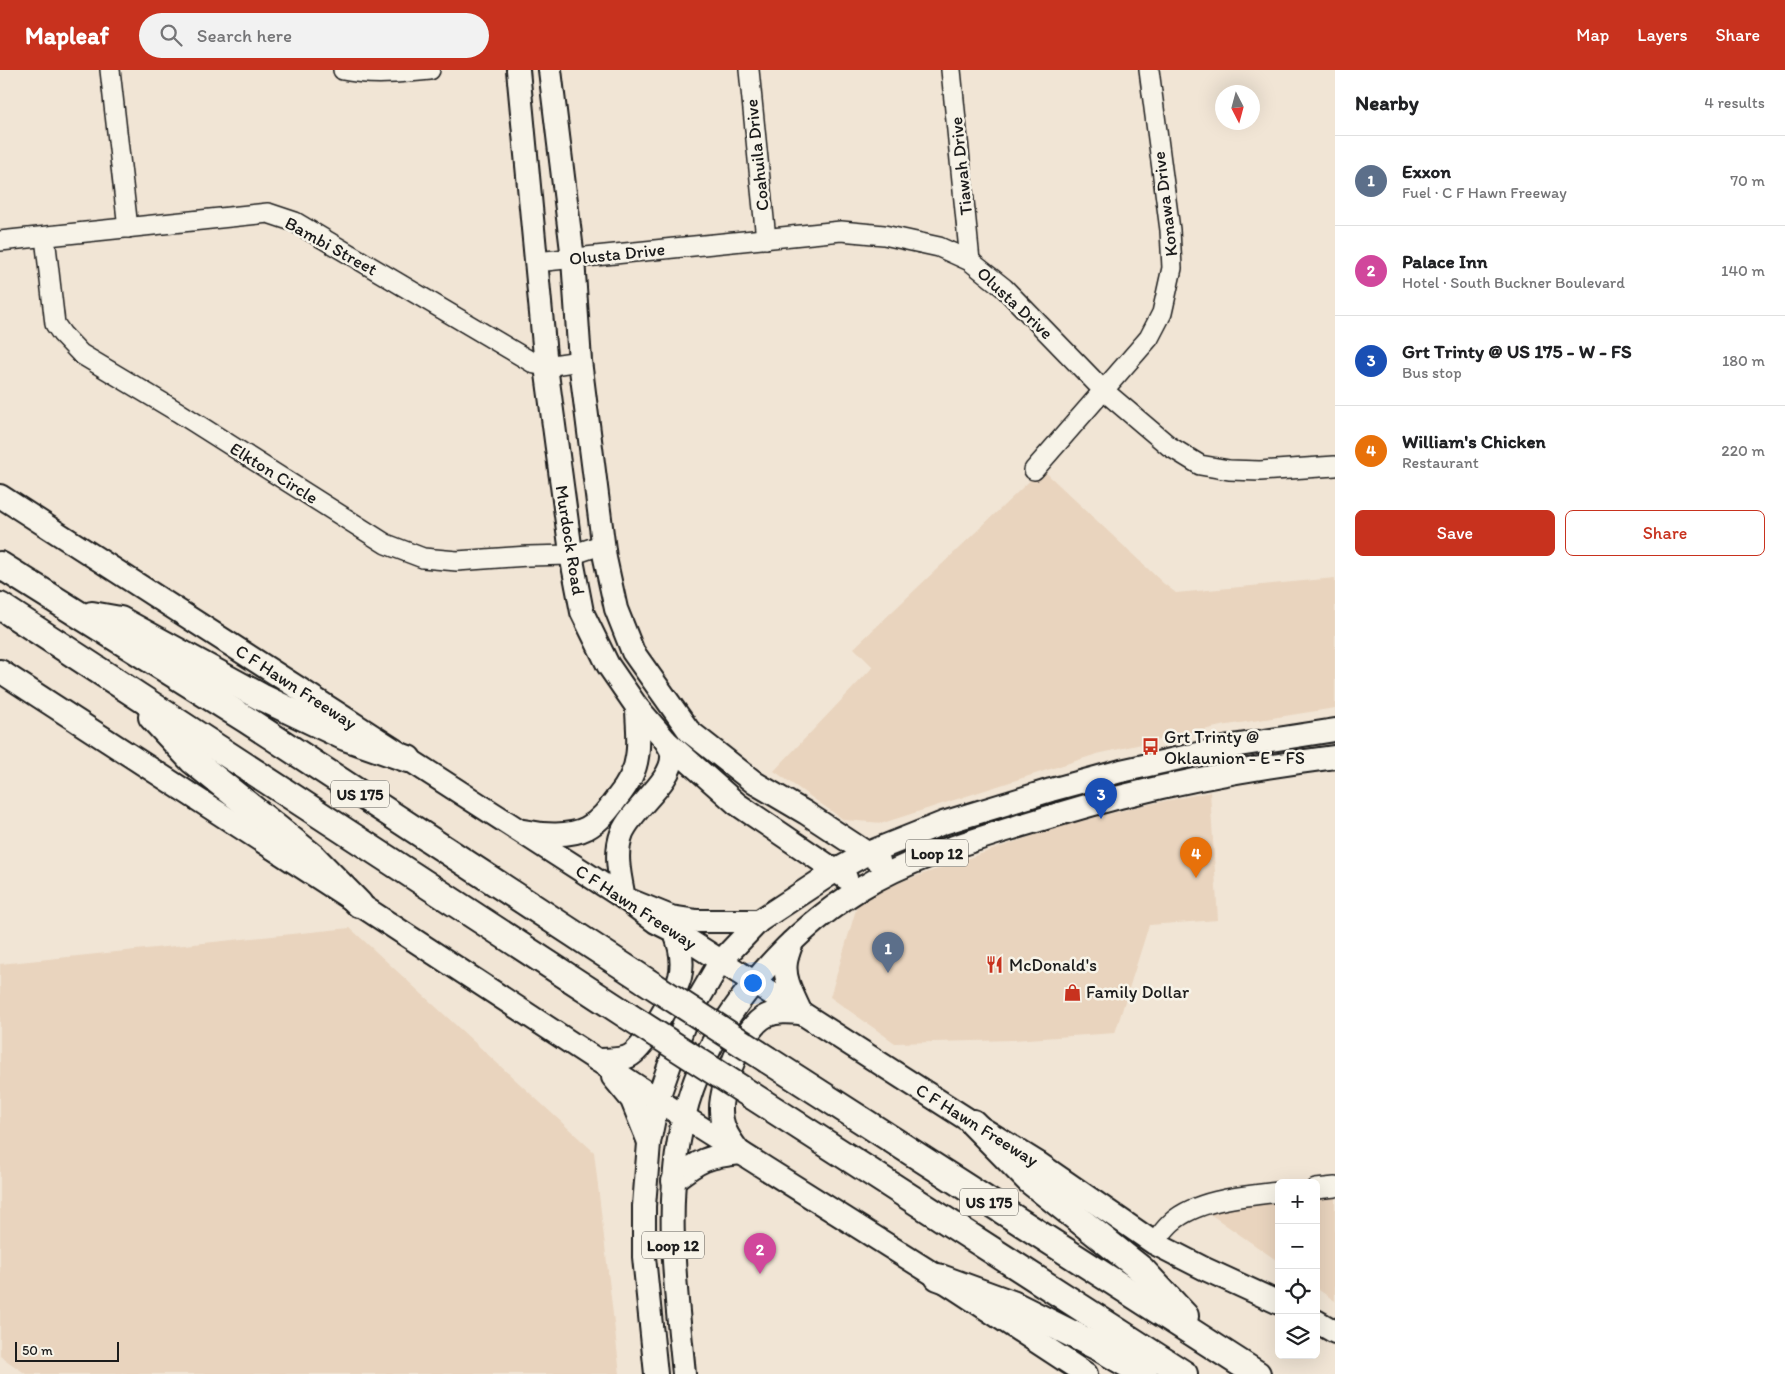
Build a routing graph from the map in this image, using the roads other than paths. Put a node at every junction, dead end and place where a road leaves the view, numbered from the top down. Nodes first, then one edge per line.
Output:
1 (110, 70) edge
2 (343, 70) edge
3 (430, 70) edge
4 (518, 70) edge
5 (550, 70) edge
6 (749, 70) edge
7 (951, 70) edge
8 (1149, 70) edge
9 (128, 228) junction
10 (46, 237) junction
11 (766, 239) junction
12 (0, 241) edge
13 (572, 259) junction
14 (970, 261) junction
15 (536, 262) junction
16 (580, 361) junction
17 (546, 366) junction
18 (1103, 390) junction
19 (1335, 466) edge
20 (1034, 470) dead end
21 (0, 496) edge
22 (604, 544) junction
23 (571, 555) junction
24 (0, 565) edge
25 (0, 606) edge
26 (72, 611) junction
27 (0, 671) edge
28 (125, 687) junction
29 (670, 705) junction
30 (637, 707) junction
31 (1335, 730) edge
32 (666, 741) junction
33 (1335, 757) edge
34 (408, 759) junction
35 (1122, 771) junction
36 (1128, 795) junction
37 (514, 828) junction
38 (868, 853) junction
39 (835, 871) junction
40 (894, 872) junction
41 (862, 888) junction
42 (624, 898) junction
43 (359, 904) junction
44 (759, 921) junction
45 (674, 931) junction
46 (792, 940) junction
47 (720, 962) junction
48 (755, 984) junction
49 (801, 1013) junction
50 (597, 1060) junction
51 (658, 1098) junction
52 (684, 1117) junction
53 (973, 1123) junction
54 (649, 1143) junction
55 (741, 1153) junction
56 (673, 1181) junction
57 (1335, 1186) edge
58 (1320, 1188) edge
59 (1275, 1193) edge
60 (1154, 1243) junction
61 (938, 1277) junction
62 (677, 1301) junction
63 (1275, 1302) edge
64 (648, 1304) junction
65 (1320, 1323) edge
66 (1335, 1332) edge
67 (1209, 1343) junction
68 (656, 1374) edge
69 (684, 1374) edge
70 (1086, 1374) edge
71 (1144, 1374) edge
72 (1184, 1374) edge
73 (1257, 1374) edge

1 - 9 street
2 - 3 street
4 - 15 main road, Murdock Road
5 - 13 main road, Murdock Road
6 - 11 street, Coahuila Drive
7 - 14 street, Tiawah Drive
8 - 18 street, Konawa Drive
9 - 10 street, Bambi Street
9 - 17 street, Bambi Street
10 - 12 street, Bambi Street
10 - 23 street, Elkton Circle
11 - 13 street, Olusta Drive
11 - 14 street, Olusta Drive
13 - 15 street, Olusta Drive
13 - 16 main road, Murdock Road
14 - 18 street, Olusta Drive
15 - 17 main road, Murdock Road
16 - 17 street
16 - 22 main road, Murdock Road
17 - 23 main road, Murdock Road
18 - 19 street, Olusta Drive
18 - 20 street, Konawa Drive
21 - 34 main road, C F Hawn Freeway
22 - 23 street, Elkton Circle
22 - 29 main road, Murdock Road
23 - 30 main road, Murdock Road
24 - 26 highway, US 175
25 - 28 highway, US 175
26 - 34 highway
26 - 67 highway, US 175, bridge
27 - 43 main road
28 - 43 highway
28 - 72 highway, US 175, bridge
29 - 32 main road
29 - 38 main road, Murdock Road
30 - 32 main road, Murdock Road
30 - 37 main road
31 - 35 main road, Loop 12
32 - 39 main road, Murdock Road
32 - 42 main road
33 - 36 main road, Loop 12
34 - 37 main road, C F Hawn Freeway
35 - 36 main road
35 - 38 main road, Loop 12
36 - 40 main road, Loop 12
37 - 42 main road, C F Hawn Freeway
38 - 39 main road, Loop 12
38 - 40 main road, Murdock Road
39 - 41 main road, Murdock Road
39 - 44 main road, Loop 12
40 - 41 main road, Loop 12
41 - 46 main road, Loop 12
42 - 44 main road
42 - 45 main road, C F Hawn Freeway
43 - 50 main road
44 - 47 main road, Loop 12
45 - 47 main road, C F Hawn Freeway
45 - 50 main road
46 - 48 main road, Loop 12
46 - 49 main road
47 - 48 main road, C F Hawn Freeway
47 - 51 main road, Loop 12
48 - 49 main road, C F Hawn Freeway
48 - 52 main road, Loop 12
49 - 53 main road, C F Hawn Freeway
49 - 55 main road
50 - 51 main road
50 - 54 main road
51 - 52 main road
51 - 54 main road, Loop 12
52 - 55 main road
52 - 56 main road, Loop 12
53 - 60 main road, C F Hawn Freeway
53 - 67 highway
54 - 64 main road, Loop 12
55 - 56 main road
55 - 61 main road
56 - 62 main road, Loop 12
57 - 58 street
59 - 60 street
60 - 63 main road, C F Hawn Freeway
61 - 70 main road
61 - 71 highway
62 - 64 main road
62 - 69 main road, Loop 12
64 - 68 main road, Loop 12
65 - 66 main road
67 - 73 highway, US 175

